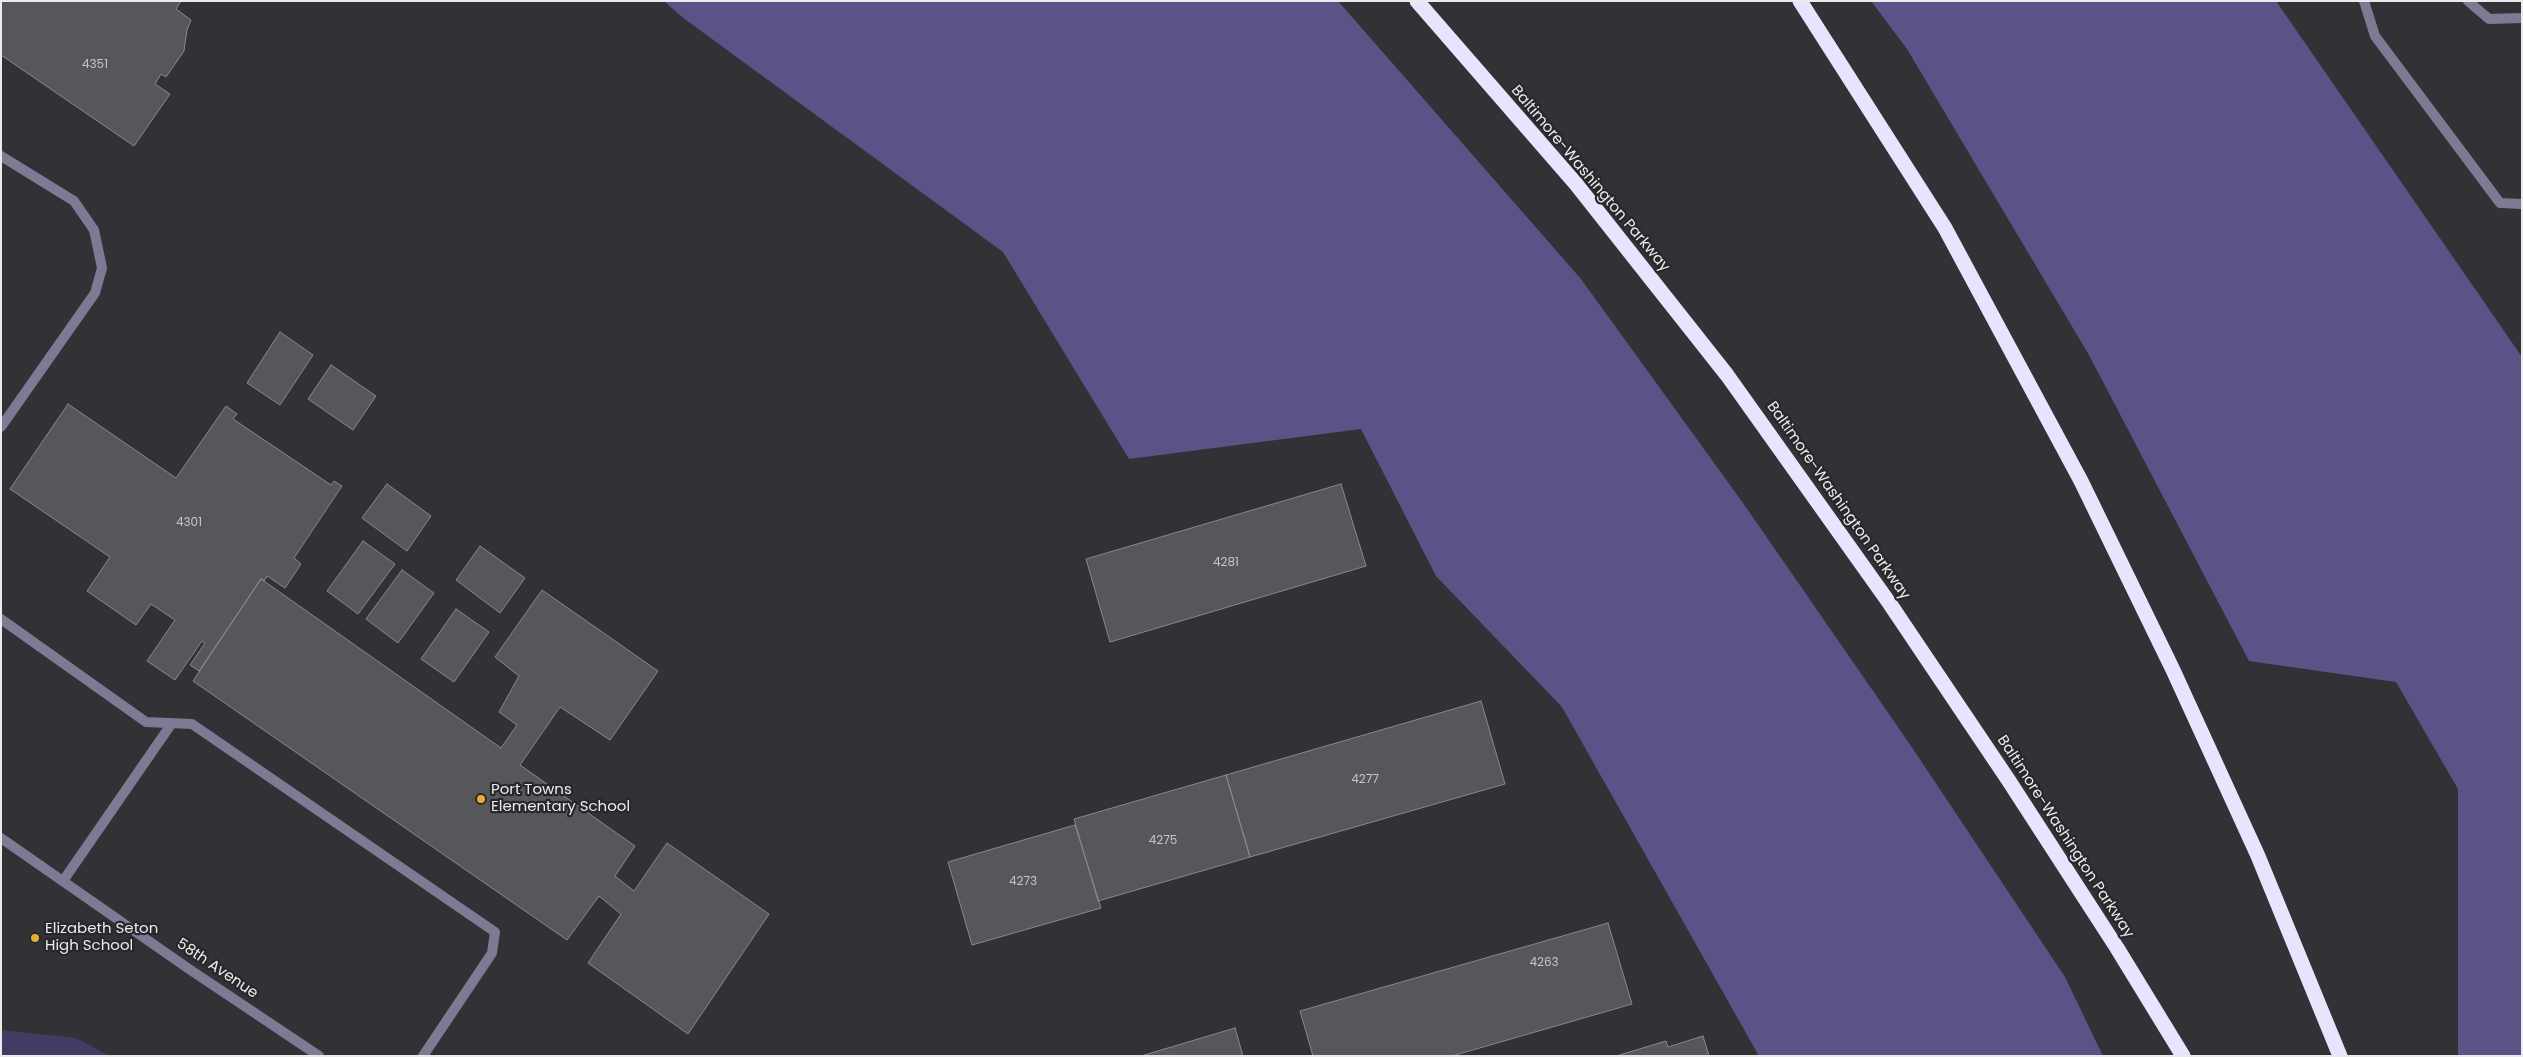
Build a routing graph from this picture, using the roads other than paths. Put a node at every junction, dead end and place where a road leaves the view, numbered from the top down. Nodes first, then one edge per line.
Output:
1 (1417, 1) edge
2 (1800, 1) edge
3 (2364, 1) edge
4 (2468, 1) edge
5 (2522, 18) edge
6 (1, 156) edge
7 (2522, 204) edge
8 (1, 427) edge
9 (1, 619) edge
10 (172, 723) junction
11 (1, 838) edge
12 (63, 881) junction
13 (319, 1056) edge
14 (423, 1056) edge
15 (2183, 1056) edge
16 (2340, 1056) edge

1 - 15 highway, Baltimore-Washington Parkway
2 - 16 highway
3 - 7 street
4 - 5 street
6 - 8 street
9 - 10 street
10 - 12 street
10 - 14 street
11 - 12 street, 58th Avenue
12 - 13 street, 58th Avenue

